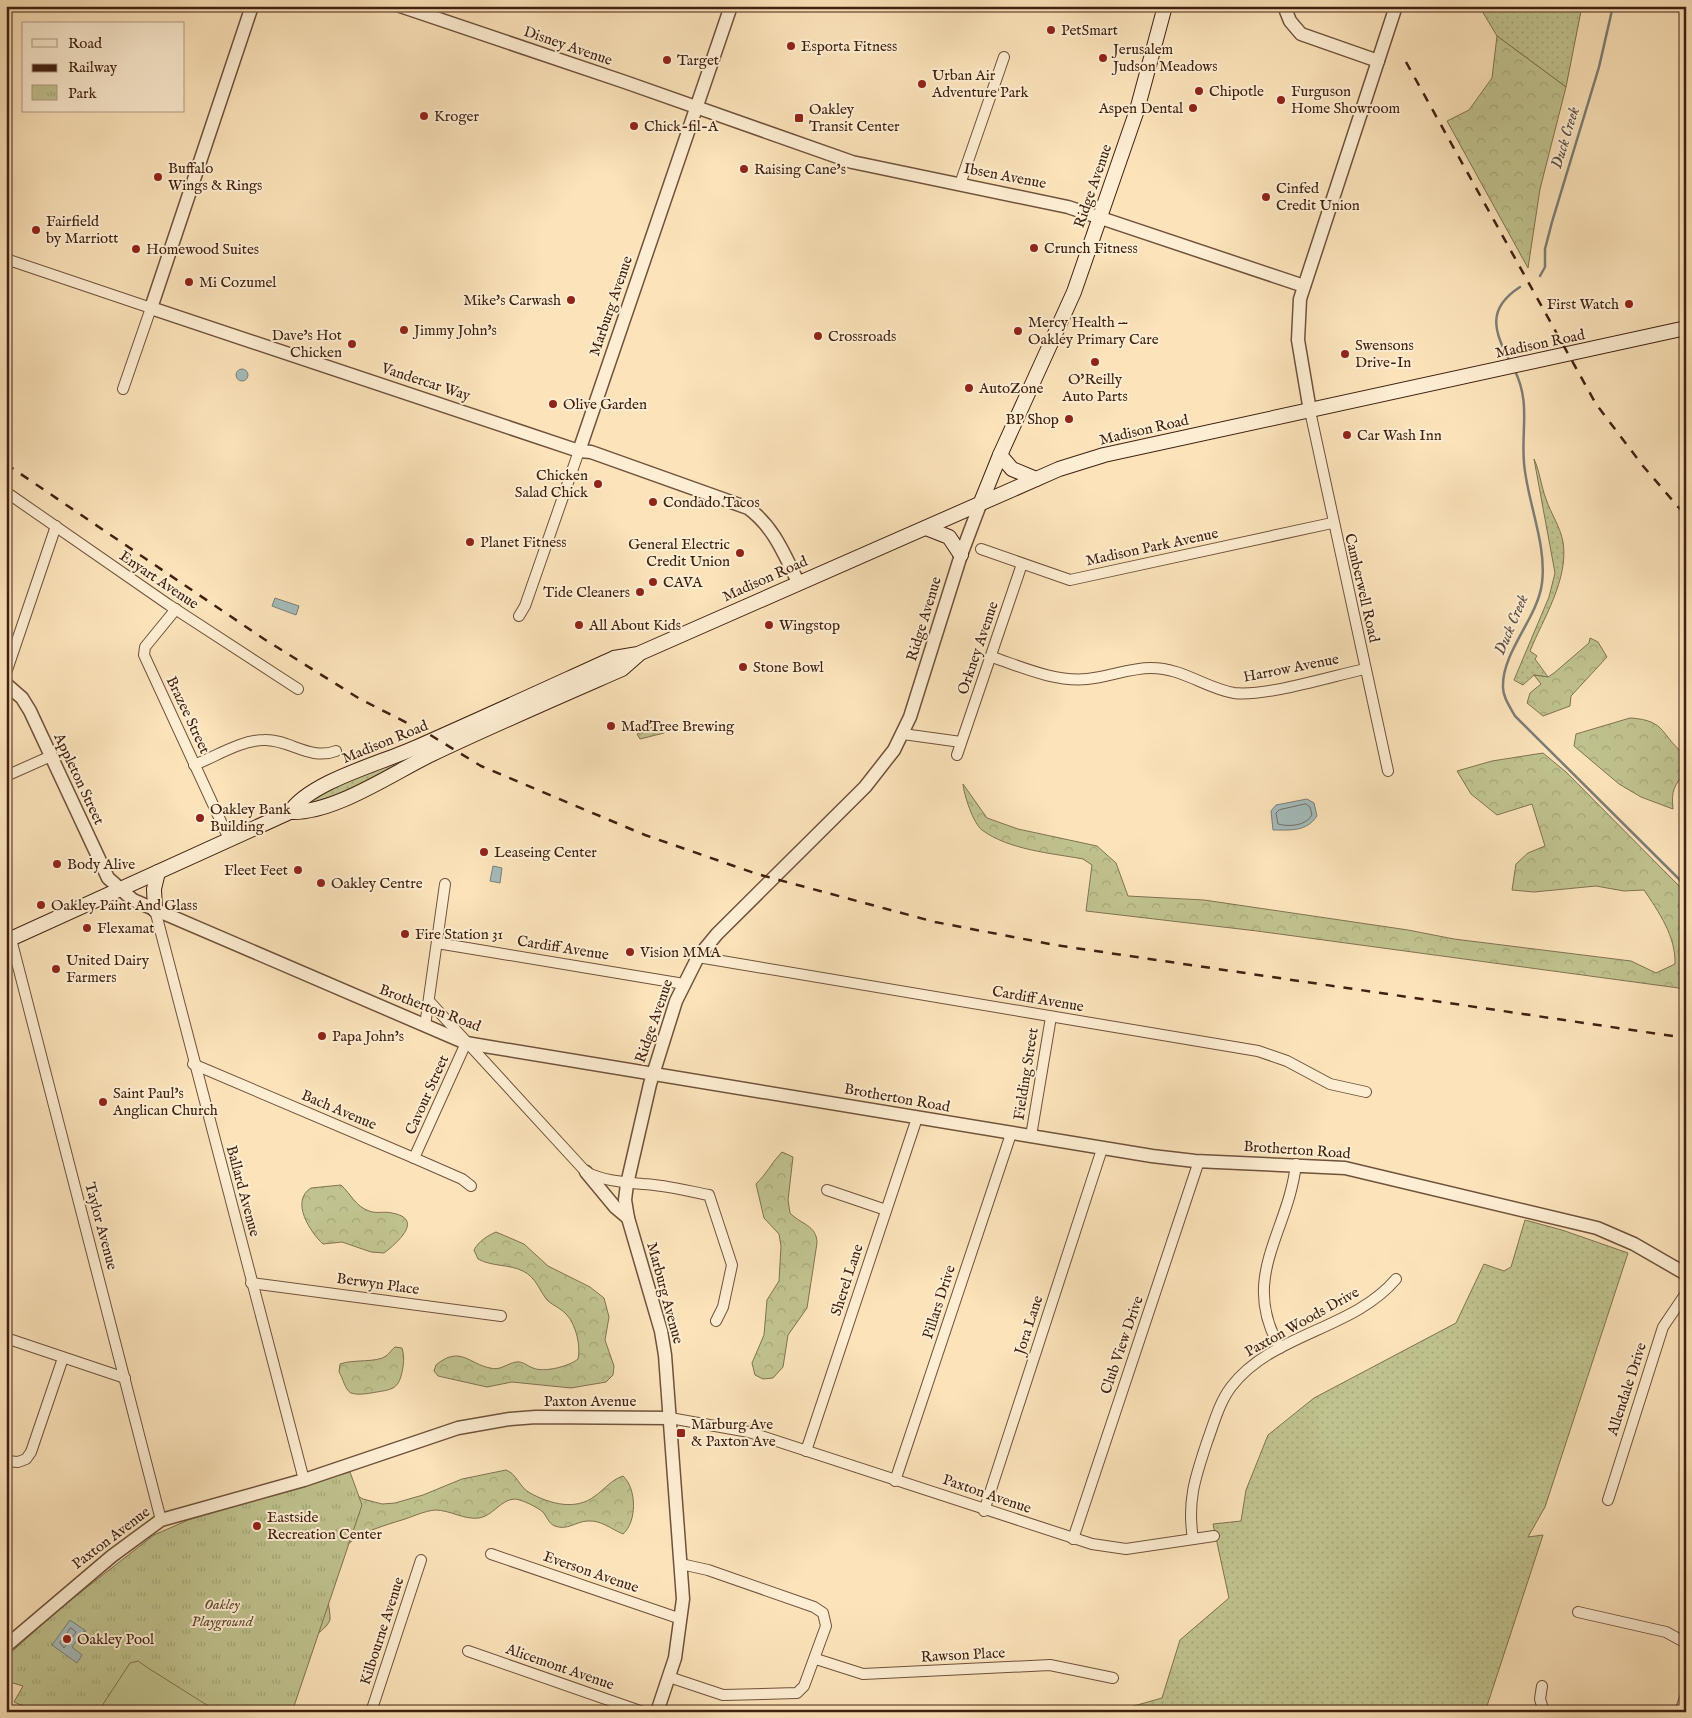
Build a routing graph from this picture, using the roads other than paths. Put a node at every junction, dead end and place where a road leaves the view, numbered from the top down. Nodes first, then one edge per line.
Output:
1 (252, 6) edge
2 (400, 6) edge
3 (731, 6) edge
4 (1153, 6) edge
5 (1165, 6) edge
6 (1284, 6) edge
7 (1396, 6) edge
8 (1157, 41) junction
9 (1004, 57) dead end
10 (1378, 61) junction
11 (698, 107) junction
12 (960, 184) junction
13 (1098, 218) junction
14 (6, 259) edge
15 (1304, 286) junction
16 (151, 308) junction
17 (1686, 328) edge
18 (123, 389) dead end
19 (1310, 411) junction
20 (579, 451) junction
21 (1000, 455) junction
22 (1036, 479) junction
23 (6, 492) edge
24 (981, 502) junction
25 (1332, 523) junction
26 (56, 526) junction
27 (926, 528) junction
28 (980, 549) dead end
29 (961, 555) junction
30 (1022, 564) junction
31 (798, 582) junction
32 (176, 609) junction
33 (519, 616) dead end
34 (638, 654) junction
35 (992, 657) junction
36 (1365, 669) junction
37 (6, 673) edge
38 (6, 684) edge
39 (298, 689) dead end
40 (903, 734) junction
41 (961, 742) junction
42 (336, 751) dead end
43 (957, 755) dead end
44 (50, 756) junction
45 (194, 765) junction
46 (1388, 771) dead end
47 (6, 776) edge
48 (290, 812) junction
49 (229, 839) junction
50 (158, 872) junction
51 (445, 884) dead end
52 (120, 889) junction
53 (155, 910) junction
54 (8, 940) edge
55 (437, 942) junction
56 (698, 957) junction
57 (684, 984) junction
58 (429, 1001) junction
59 (1051, 1017) junction
60 (425, 1026) junction
61 (466, 1043) junction
62 (193, 1064) junction
63 (653, 1073) junction
64 (1366, 1092) dead end
65 (917, 1118) junction
66 (1010, 1134) junction
67 (1031, 1136) junction
68 (1102, 1149) junction
69 (414, 1158) junction
70 (1199, 1161) junction
71 (1296, 1164) junction
72 (586, 1172) junction
73 (627, 1184) junction
74 (471, 1186) dead end
75 (827, 1190) dead end
76 (886, 1210) junction
77 (628, 1218) junction
78 (1686, 1274) edge
79 (1396, 1279) dead end
80 (251, 1283) junction
81 (1686, 1293) edge
82 (501, 1316) dead end
83 (716, 1321) dead end
84 (6, 1338) edge
85 (1280, 1348) junction
86 (63, 1358) junction
87 (125, 1378) junction
88 (670, 1418) junction
89 (806, 1451) junction
90 (6, 1460) edge
91 (304, 1480) junction
92 (895, 1480) junction
93 (1608, 1500) dead end
94 (984, 1511) junction
95 (161, 1520) junction
96 (1214, 1536) dead end
97 (1073, 1538) junction
98 (1193, 1539) junction
99 (491, 1554) dead end
100 (421, 1560) dead end
101 (681, 1564) junction
102 (1578, 1612) dead end
103 (681, 1619) junction
104 (1686, 1643) edge
105 (6, 1646) edge
106 (468, 1651) dead end
107 (816, 1659) junction
108 (669, 1677) junction
109 (1113, 1678) dead end
110 (1542, 1686) dead end
111 (1686, 1694) edge
112 (375, 1711) edge
113 (644, 1712) edge
114 (657, 1712) edge
115 (1544, 1712) edge
116 (1680, 1712) edge

1 - 16 street
2 - 11 street, Disney Avenue
3 - 11 street, Marburg Avenue
4 - 8 main road
5 - 8 main road, Ridge Avenue
6 - 10 street
7 - 10 street
8 - 13 main road, Ridge Avenue
9 - 12 street
10 - 15 street
11 - 12 street, Ibsen Avenue
11 - 20 street, Marburg Avenue
12 - 13 street, Ibsen Avenue
13 - 15 street, Ibsen Avenue
13 - 21 main road, Ridge Avenue
14 - 16 street, Vandercar Way
15 - 19 street
16 - 18 street
16 - 20 street, Vandercar Way
17 - 19 main road, Madison Road
19 - 22 main road, Madison Road
19 - 25 street, Camberwell Road
20 - 31 street, Vandercar Way
20 - 33 street, Marburg Avenue
21 - 22 main road
21 - 24 main road, Ridge Avenue
22 - 24 main road, Madison Road
23 - 26 street, Enyart Avenue
24 - 27 main road, Madison Road
24 - 29 street, Ridge Avenue
25 - 30 street, Madison Park Avenue
25 - 36 street, Camberwell Road
26 - 32 street, Enyart Avenue
26 - 37 street
27 - 29 main road
27 - 31 main road, Madison Road
28 - 30 street, Madison Park Avenue
29 - 40 street, Ridge Avenue
30 - 35 street, Orkney Avenue
31 - 34 main road, Madison Road
32 - 39 street, Enyart Avenue
32 - 45 street, Brazee Street
34 - 48 main road, Madison Road
34 - 48 main road, Madison Road
35 - 36 street, Harrow Avenue
35 - 41 street, Orkney Avenue
36 - 46 street, Camberwell Road
38 - 44 street, Appleton Street
40 - 41 street
40 - 56 street, Ridge Avenue
41 - 43 street, Orkney Avenue
42 - 45 street
44 - 47 street
44 - 52 street, Appleton Street
45 - 49 street, Brazee Street
48 - 49 main road, Madison Road
49 - 50 main road, Madison Road
50 - 52 main road, Madison Road
50 - 53 main road
51 - 55 street
52 - 53 street, Brotherton Road
52 - 54 main road, Madison Road
53 - 60 street, Brotherton Road
53 - 62 street, Ballard Avenue
54 - 87 street, Taylor Avenue
55 - 57 street, Cardiff Avenue
55 - 58 street
56 - 57 street, Ridge Avenue
56 - 59 street, Cardiff Avenue
57 - 63 street, Ridge Avenue
58 - 60 street
58 - 61 street
59 - 64 street, Cardiff Avenue
59 - 67 street, Fielding Street
60 - 61 street, Brotherton Road
61 - 63 street, Brotherton Road
61 - 69 street, Cavour Street
61 - 72 street
62 - 69 street, Bach Avenue
62 - 80 street, Ballard Avenue
63 - 65 street, Brotherton Road
63 - 73 street, Ridge Avenue
65 - 66 street, Brotherton Road
65 - 76 street, Sherel Lane
66 - 67 street, Brotherton Road
66 - 92 street, Pillars Drive
67 - 68 street, Brotherton Road
68 - 70 street, Brotherton Road
68 - 94 street, Jora Lane
69 - 74 street, Bach Avenue
70 - 71 street, Brotherton Road
70 - 97 street, Club View Drive
71 - 78 street, Brotherton Road
71 - 85 street
72 - 73 street
72 - 77 street
73 - 77 street, Marburg Avenue
73 - 83 street
75 - 76 street
76 - 89 street, Sherel Lane
77 - 88 street, Marburg Avenue
79 - 85 street, Paxton Woods Drive
80 - 82 street, Berwyn Place
80 - 91 street, Ballard Avenue
81 - 93 street, Allendale Drive
84 - 86 street
85 - 98 street, Paxton Woods Drive
86 - 87 street
86 - 90 street
87 - 95 street, Taylor Avenue
88 - 89 street, Paxton Avenue
88 - 91 street, Paxton Avenue
88 - 101 street, Marburg Avenue
89 - 92 street, Paxton Avenue
91 - 95 street, Paxton Avenue
92 - 94 street, Paxton Avenue
94 - 97 street, Paxton Avenue
95 - 105 street, Paxton Avenue
96 - 98 street, Paxton Avenue
97 - 98 street, Paxton Avenue
99 - 103 street, Everson Avenue
100 - 112 street, Kilbourne Avenue
101 - 103 street, Marburg Avenue
101 - 107 street
102 - 104 street
103 - 108 street, Marburg Avenue
106 - 113 street, Alicemont Avenue
107 - 108 street
107 - 109 street, Rawson Place
108 - 114 street, Marburg Avenue
110 - 115 street
111 - 116 street

